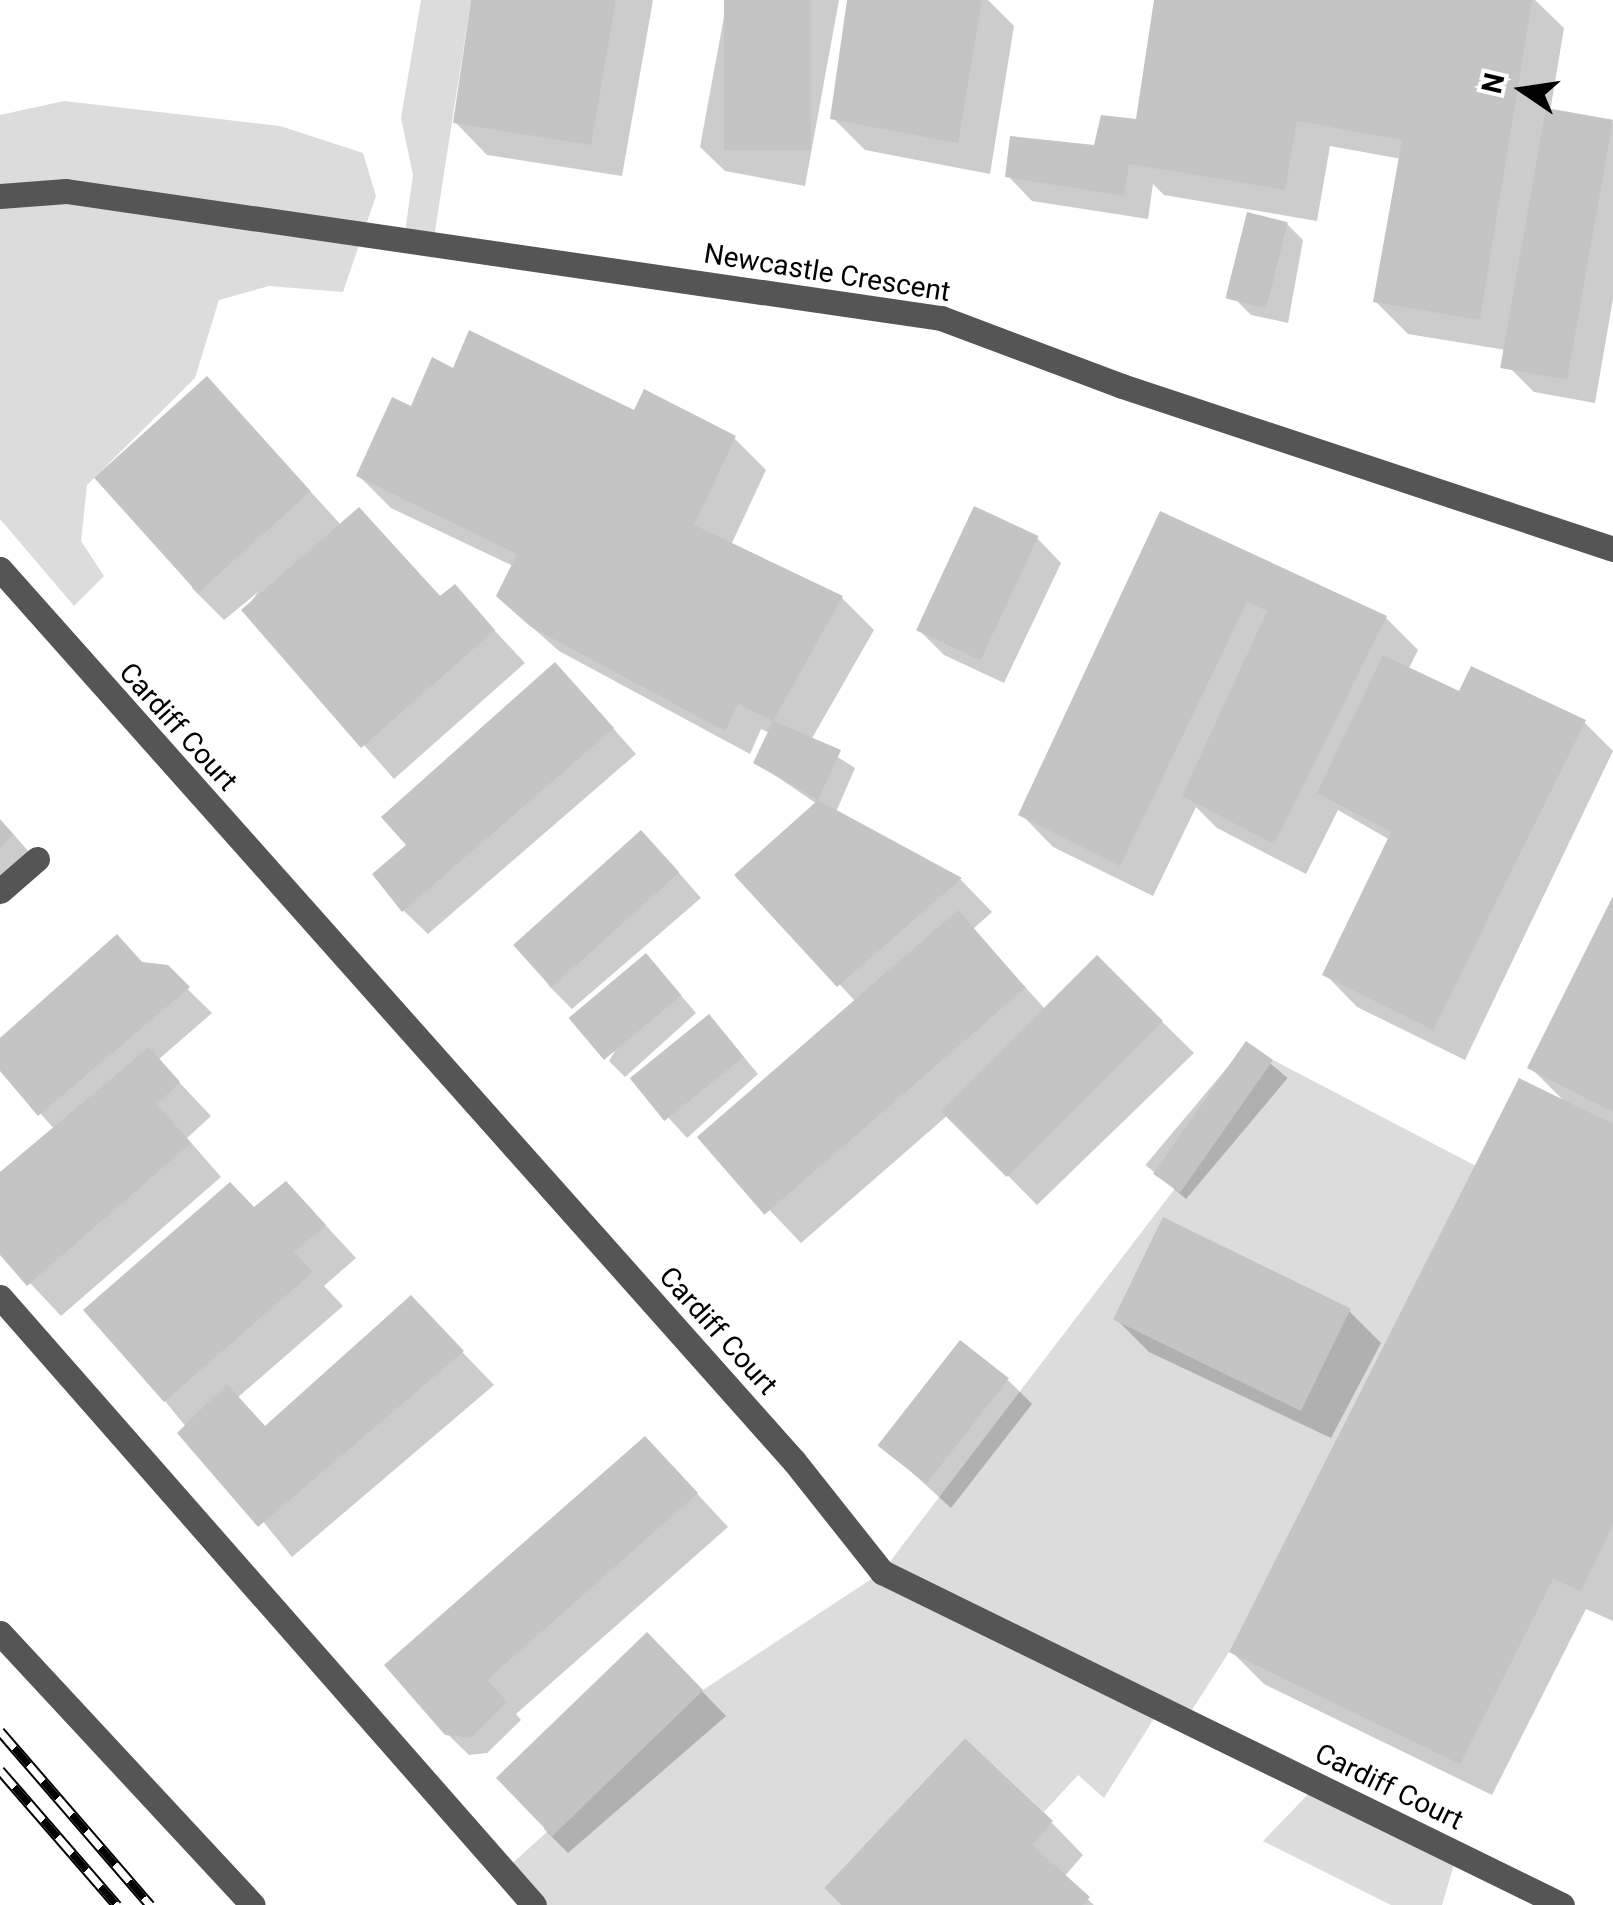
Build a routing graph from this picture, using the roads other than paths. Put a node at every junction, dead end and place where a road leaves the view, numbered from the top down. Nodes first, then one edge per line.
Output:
1 (0, 196) edge
2 (1613, 550) edge
3 (0, 568) edge
4 (38, 859) dead end
5 (0, 891) edge
6 (0, 1297) edge
7 (0, 1633) edge
8 (252, 1905) edge
9 (534, 1905) edge
10 (1562, 1905) edge

1 - 2 street, Newcastle Crescent
3 - 10 street, Cardiff Court
4 - 5 street
6 - 9 street
7 - 8 street

